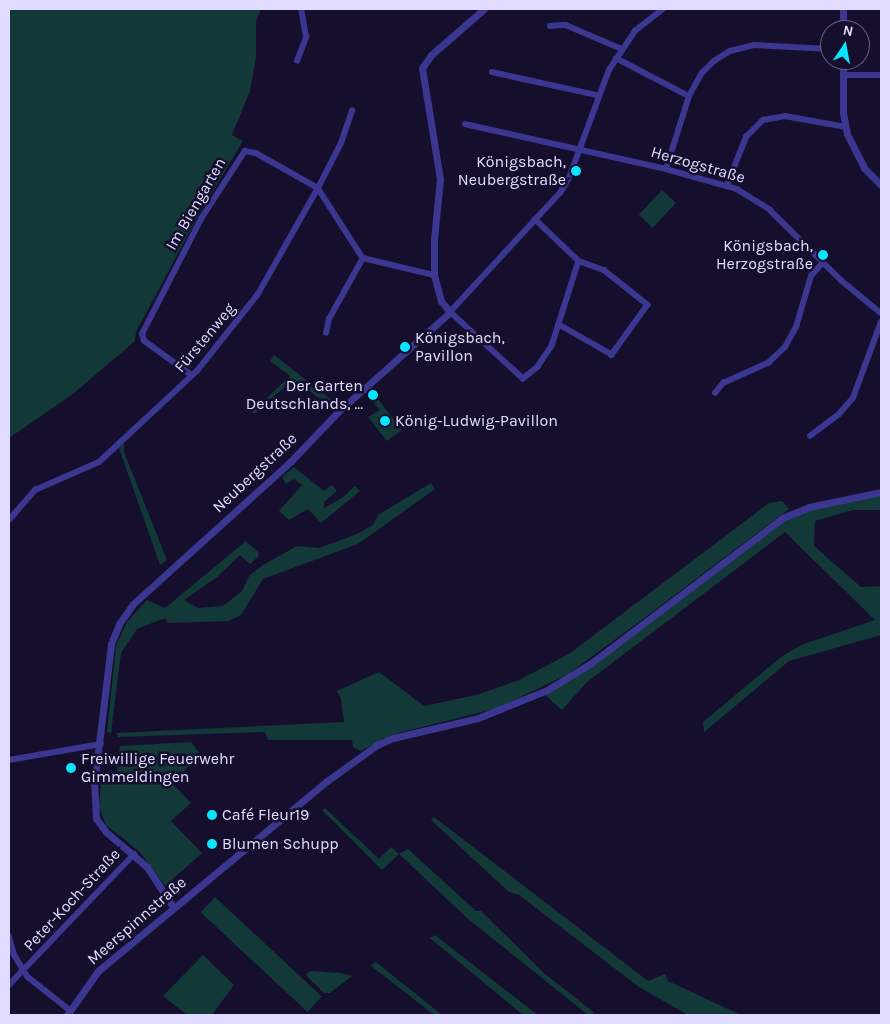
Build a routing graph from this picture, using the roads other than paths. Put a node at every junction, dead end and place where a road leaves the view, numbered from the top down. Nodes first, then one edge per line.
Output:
1 (301, 9) edge
2 (484, 9) edge
3 (663, 9) edge
4 (550, 26) dead end
5 (820, 48) edge
6 (622, 49) junction
7 (616, 58) junction
8 (297, 61) dead end
9 (843, 70) edge
10 (492, 72) dead end
11 (843, 75) junction
12 (881, 75) edge
13 (597, 95) junction
14 (689, 96) junction
15 (352, 111) dead end
16 (466, 124) dead end
17 (846, 127) junction
18 (578, 149) junction
19 (666, 169) junction
20 (727, 185) junction
21 (881, 185) edge
22 (318, 188) junction
23 (535, 219) junction
24 (363, 258) junction
25 (578, 261) junction
26 (823, 262) junction
27 (434, 275) junction
28 (450, 312) junction
29 (881, 313) edge
30 (881, 322) edge
31 (559, 325) junction
32 (326, 333) dead end
33 (192, 376) junction
34 (715, 393) dead end
35 (810, 436) dead end
36 (881, 492) edge
37 (9, 520) edge
38 (101, 744) junction
39 (9, 760) edge
40 (134, 854) junction
41 (173, 907) junction
42 (9, 935) edge
43 (24, 971) junction
44 (9, 985) edge
45 (68, 1013) edge

1 - 8 street
2 - 27 street
3 - 6 street, Neubergstraße
4 - 6 street
5 - 14 street
6 - 7 street, Neubergstraße
7 - 13 street, Neubergstraße
7 - 14 street
9 - 11 street
10 - 13 street
11 - 12 street
11 - 17 street
13 - 18 street, Neubergstraße
14 - 19 street
15 - 22 street, Fürstenweg
16 - 18 street, Herzogstraße
17 - 20 street
17 - 21 street
18 - 19 street, Herzogstraße
18 - 23 street, Neubergstraße
19 - 20 street, Herzogstraße
20 - 26 street, Herzogstraße
22 - 24 street, Im Biengarten
22 - 33 street, Fürstenweg
22 - 33 street, Im Biengarten
23 - 25 street
23 - 28 street, Neubergstraße
24 - 27 street
24 - 32 street
25 - 31 street
25 - 31 street
26 - 29 street, Herzogstraße
26 - 34 street
27 - 28 street
28 - 31 street
28 - 38 street, Neubergstraße
30 - 35 street
33 - 37 street, Fürstenweg
36 - 41 street, Meerspinnstraße
38 - 39 street
38 - 40 street, Neubergstraße
40 - 41 street, Neubergstraße
40 - 43 street, Peter-Koch-Straße
41 - 45 street, Meerspinnstraße
42 - 43 street
43 - 44 street, Peter-Koch-Straße
43 - 45 street

